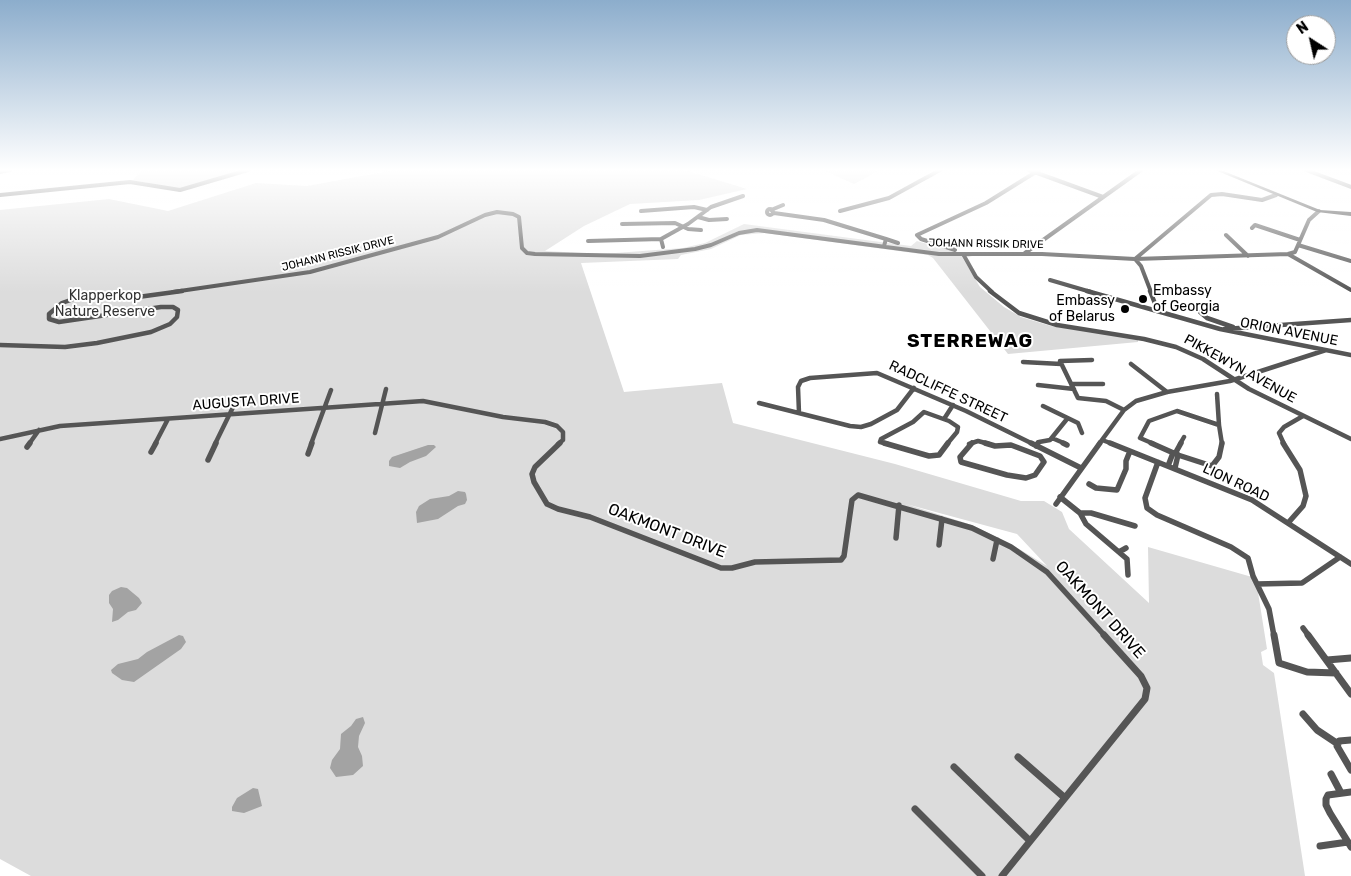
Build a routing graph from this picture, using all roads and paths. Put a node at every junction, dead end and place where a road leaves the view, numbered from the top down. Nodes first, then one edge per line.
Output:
1 (706, 211) edge
2 (773, 211) joint
3 (969, 211) edge
4 (1084, 211) edge
5 (1192, 211) edge
6 (1319, 211) joint
7 (1351, 214) edge
8 (698, 218) junction
9 (727, 219) dead end
10 (766, 220) dead end
11 (622, 224) dead end
12 (684, 227) junction
13 (1252, 228) dead end
14 (701, 230) dead end
15 (1226, 235) dead end
16 (661, 239) junction
17 (886, 239) junction
18 (588, 241) dead end
19 (898, 243) dead end
20 (1040, 243) junction
21 (1299, 243) junction
22 (884, 246) junction
23 (664, 249) junction
24 (955, 250) dead end
25 (963, 254) junction
26 (1019, 254) junction
27 (1042, 254) junction
28 (1288, 254) junction
29 (1248, 256) junction
30 (1135, 259) junction
31 (1351, 261) edge
32 (1050, 280) dead end
33 (1351, 290) edge
34 (1158, 311) junction
35 (1200, 312) dead end
36 (1351, 320) edge
37 (1236, 328) junction
38 (1220, 330) junction
39 (0, 345) edge
40 (1326, 350) junction
41 (1351, 355) edge
42 (1092, 360) dead end
43 (1023, 362) dead end
44 (1061, 364) junction
45 (1131, 364) dead end
46 (1234, 380) junction
47 (1103, 384) dead end
48 (1038, 385) dead end
49 (1072, 386) junction
50 (914, 388) junction
51 (386, 389) dead end
52 (330, 390) dead end
53 (1167, 392) junction
54 (1217, 394) dead end
55 (237, 399) dead end
56 (759, 403) dead end
57 (381, 404) junction
58 (953, 405) junction
59 (1043, 406) dead end
60 (323, 408) junction
61 (1124, 410) junction
62 (798, 413) junction
63 (229, 415) junction
64 (494, 415) joint
65 (1303, 416) junction
66 (168, 419) junction
67 (944, 419) junction
68 (1067, 419) junction
69 (1219, 425) junction
70 (39, 430) junction
71 (1082, 433) dead end
72 (375, 434) dead end
73 (1017, 437) junction
74 (1184, 437) dead end
75 (1052, 438) junction
76 (0, 439) edge
77 (1351, 439) edge
78 (1102, 440) junction
79 (1011, 445) junction
80 (1067, 445) dead end
81 (1036, 446) junction
82 (27, 447) dead end
83 (1130, 451) junction
84 (151, 452) dead end
85 (1176, 453) junction
86 (308, 454) dead end
87 (208, 460) dead end
88 (1158, 462) junction
89 (1168, 466) junction
90 (1081, 468) junction
91 (1175, 468) junction
92 (1089, 484) dead end
93 (1060, 497) junction
94 (1056, 504) dead end
95 (899, 505) junction
96 (1080, 513) junction
97 (942, 519) junction
98 (1288, 523) junction
99 (1135, 526) dead end
100 (896, 538) dead end
101 (997, 540) junction
102 (939, 545) dead end
103 (1126, 548) dead end
104 (1119, 552) junction
105 (1340, 557) junction
106 (992, 559) dead end
107 (1351, 564) edge
108 (1128, 575) dead end
109 (1257, 584) junction
110 (1303, 628) dead end
111 (1351, 658) edge
112 (1327, 660) junction
113 (1336, 673) junction
114 (1351, 694) edge
115 (1304, 714) dead end
116 (1351, 740) edge
117 (1338, 744) junction
118 (1018, 757) dead end
119 (954, 767) dead end
120 (1351, 770) edge
121 (1330, 774) dead end
122 (1351, 792) edge
123 (1341, 793) junction
124 (1065, 798) junction
125 (915, 809) dead end
126 (1030, 841) junction
127 (1350, 844) edge
128 (1320, 846) dead end
129 (982, 876) edge
130 (1002, 876) edge

1 - 8 street
2 - 10 street
2 - 17 street
3 - 24 street
4 - 20 street
5 - 30 street
6 - 7 main road
6 - 21 street
8 - 9 street
8 - 12 street
11 - 12 street
12 - 14 street
12 - 16 street
13 - 21 street
15 - 29 street
16 - 18 street
16 - 23 street
17 - 19 street
17 - 22 street
20 - 26 street
20 - 27 street
21 - 28 street
21 - 31 street
22 - 23 street, JOHANN RISSIK DRIVE
22 - 25 street, JOHANN RISSIK DRIVE
23 - 39 street, JOHANN RISSIK DRIVE
25 - 26 street, JOHANN RISSIK DRIVE
25 - 46 street, PIKKEWYN AVENUE
26 - 27 street, JOHANN RISSIK DRIVE
27 - 30 street, JOHANN RISSIK DRIVE
28 - 29 street, JOHANN RISSIK DRIVE
28 - 33 street
29 - 30 street, JOHANN RISSIK DRIVE
30 - 34 street
32 - 34 street, ORION AVENUE
34 - 38 street, ORION AVENUE
35 - 37 street
36 - 37 street
37 - 38 street
38 - 40 street, ORION AVENUE
40 - 41 street, ORION AVENUE
40 - 46 street
42 - 44 street
43 - 44 street
44 - 49 street
45 - 53 street
46 - 53 street
46 - 65 street, PIKKEWYN AVENUE
47 - 49 street
48 - 49 street
49 - 61 street
50 - 58 street, RADCLIFFE STREET
50 - 62 street
50 - 62 street, RADCLIFFE STREET
51 - 57 street
52 - 60 street
53 - 61 street
54 - 69 street
55 - 63 street
56 - 62 street
57 - 60 street, AUGUSTA DRIVE
57 - 64 street, AUGUSTA DRIVE
57 - 72 street
58 - 67 street
58 - 73 street, RADCLIFFE STREET
59 - 68 street
60 - 63 street, AUGUSTA DRIVE
60 - 86 street
61 - 78 street
63 - 66 street, AUGUSTA DRIVE
63 - 87 street
64 - 95 street, OAKMONT DRIVE
65 - 77 street, PIKKEWYN AVENUE
65 - 98 street
66 - 70 street, AUGUSTA DRIVE
66 - 84 street
67 - 67 street
68 - 71 street
68 - 75 street
69 - 85 street
69 - 85 street
70 - 76 street, AUGUSTA DRIVE
70 - 82 street
73 - 79 street
73 - 81 street, RADCLIFFE STREET
74 - 85 street
75 - 80 street
75 - 81 street
78 - 83 street, LION ROAD
78 - 90 street
79 - 79 street
81 - 90 street, RADCLIFFE STREET
83 - 88 street, LION ROAD
83 - 92 street
85 - 89 street
85 - 91 street
88 - 89 street, LION ROAD
88 - 109 street
89 - 91 street, LION ROAD
90 - 93 street
91 - 98 street, LION ROAD
93 - 94 street
93 - 96 street
95 - 97 street, OAKMONT DRIVE
95 - 100 street
96 - 99 street
96 - 104 street
97 - 101 street, OAKMONT DRIVE
97 - 102 street
98 - 105 street, LION ROAD
101 - 106 street
101 - 124 street, OAKMONT DRIVE
103 - 104 street
104 - 108 street
105 - 107 street, LION ROAD
105 - 109 street
109 - 113 street
110 - 112 street
111 - 112 street
112 - 113 street
113 - 114 street
115 - 117 street
116 - 117 street
117 - 120 street
118 - 124 street
119 - 126 street
121 - 123 street
122 - 123 street
123 - 127 street
124 - 126 street, OAKMONT DRIVE
125 - 129 street
126 - 130 street, OAKMONT DRIVE
127 - 128 street

